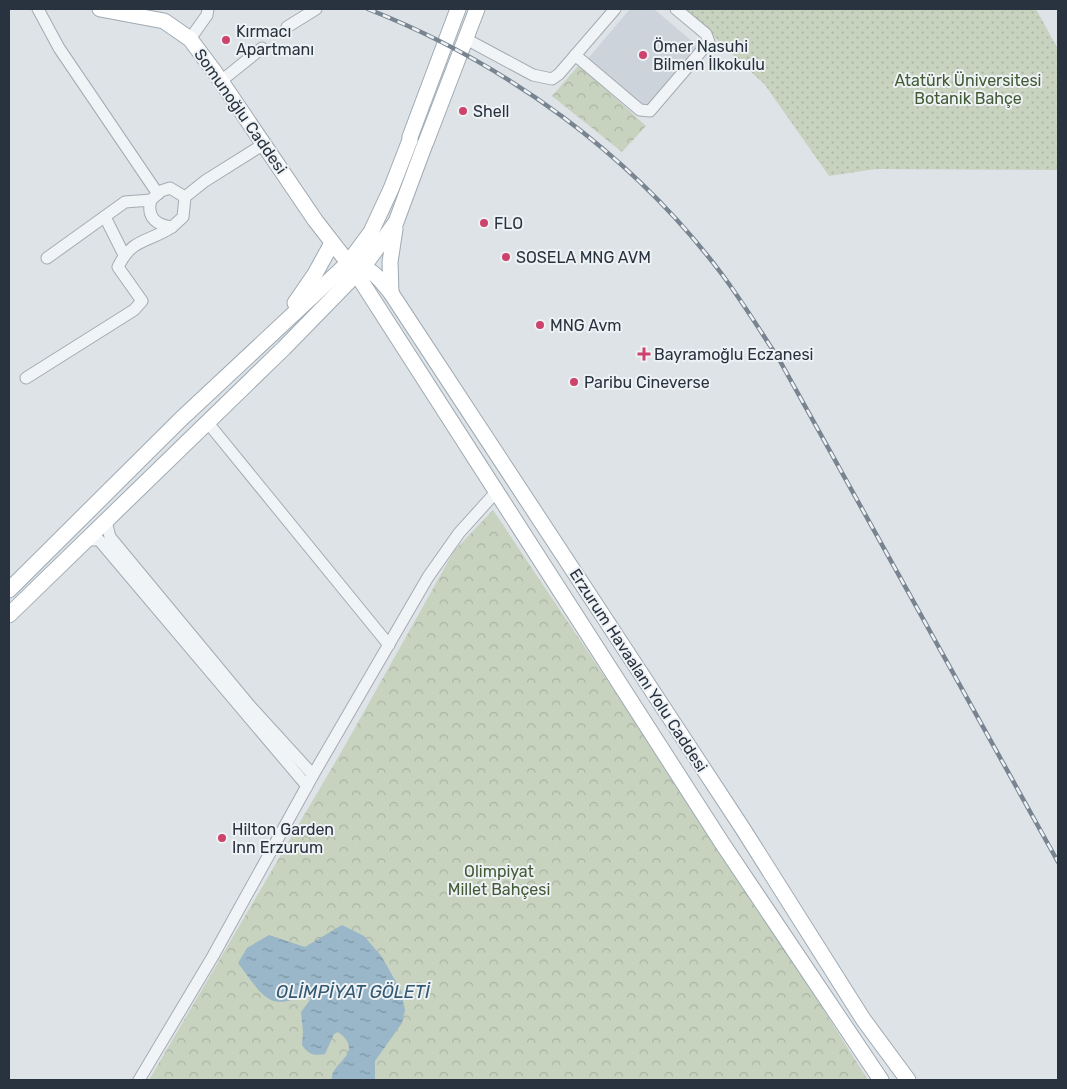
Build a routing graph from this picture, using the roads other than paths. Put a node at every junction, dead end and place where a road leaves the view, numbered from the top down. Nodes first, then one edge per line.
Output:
1 (38, 9) edge
2 (100, 9) edge
3 (208, 9) edge
4 (316, 9) edge
5 (458, 9) edge
6 (477, 9) edge
7 (615, 9) edge
8 (676, 9) edge
9 (287, 27) dead end
10 (190, 39) junction
11 (466, 39) junction
12 (262, 48) dead end
13 (574, 55) junction
14 (221, 81) junction
15 (410, 138) junction
16 (426, 143) junction
17 (264, 144) junction
18 (154, 197) junction
19 (184, 197) junction
20 (105, 217) junction
21 (396, 222) junction
22 (172, 227) junction
23 (332, 243) junction
24 (124, 255) junction
25 (47, 258) dead end
26 (356, 267) junction
27 (391, 293) junction
28 (285, 320) junction
29 (26, 378) dead end
30 (194, 406) junction
31 (208, 422) junction
32 (496, 492) junction
33 (106, 521) junction
34 (86, 540) junction
35 (9, 590) edge
36 (9, 615) edge
37 (389, 644) junction
38 (642, 675) junction
39 (623, 688) junction
40 (313, 775) junction
41 (307, 786) junction
42 (743, 829) junction
43 (722, 843) junction
44 (761, 857) junction
45 (740, 870) junction
46 (139, 1080) edge
47 (880, 1080) edge
48 (908, 1080) edge

1 - 18 street
2 - 10 main road, Somunoğlu Caddesi
3 - 10 street
4 - 9 street
5 - 15 main road
6 - 11 main road
7 - 13 street
8 - 13 street
10 - 14 main road, Somunoğlu Caddesi
11 - 13 street
11 - 16 main road
12 - 14 street
14 - 17 main road, Somunoğlu Caddesi
15 - 16 main road
15 - 26 main road
16 - 21 main road
17 - 19 street
17 - 23 main road, Somunoğlu Caddesi
18 - 19 street
18 - 20 street
18 - 22 street
19 - 22 street
20 - 24 street
20 - 25 street
21 - 26 main road
21 - 27 main road
22 - 24 street
23 - 26 main road, Somunoğlu Caddesi
23 - 28 main road
24 - 29 street
26 - 27 main road, Erzurum Havaalanı Yolu Caddesi
26 - 28 main road
26 - 31 main road
26 - 32 main road, Erzurum Havaalanı Yolu Caddesi
27 - 38 main road, Erzurum Havaalanı Yolu Caddesi
28 - 30 main road
30 - 31 main road
30 - 35 main road
31 - 33 main road
31 - 37 street
32 - 37 street
32 - 39 main road, Erzurum Havaalanı Yolu Caddesi
33 - 34 main road
33 - 40 street
34 - 36 main road
34 - 41 street
37 - 40 street
38 - 39 main road
38 - 42 main road, Erzurum Havaalanı Yolu Caddesi
39 - 43 main road, Erzurum Havaalanı Yolu Caddesi
40 - 41 street
41 - 46 street
42 - 43 main road
42 - 44 main road, Erzurum Havaalanı Yolu Caddesi
43 - 45 main road, Erzurum Havaalanı Yolu Caddesi
44 - 45 main road
44 - 48 main road, Erzurum Havaalanı Yolu Caddesi
45 - 47 main road, Erzurum Havaalanı Yolu Caddesi

